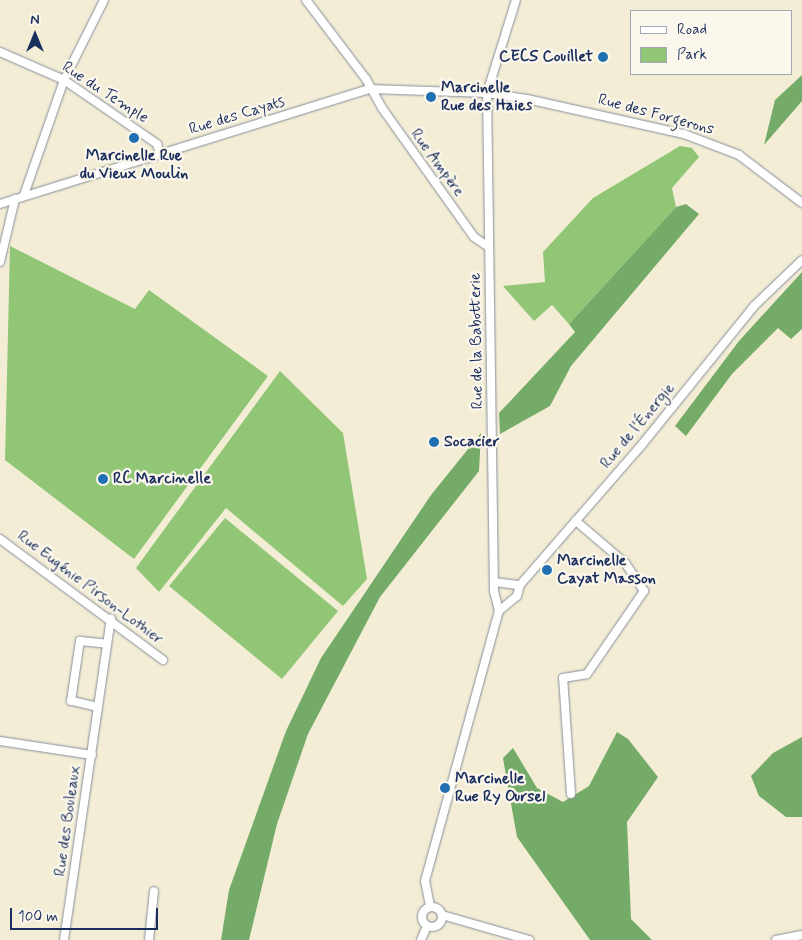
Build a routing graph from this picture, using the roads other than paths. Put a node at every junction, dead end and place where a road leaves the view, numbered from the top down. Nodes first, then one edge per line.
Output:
1 (104, 0) edge
2 (306, 0) edge
3 (516, 0) edge
4 (0, 52) edge
5 (64, 80) junction
6 (370, 89) junction
7 (487, 93) junction
8 (160, 154) junction
9 (24, 195) junction
10 (15, 199) junction
11 (802, 203) edge
12 (0, 204) edge
13 (489, 247) junction
14 (802, 260) edge
15 (0, 262) edge
16 (576, 521) junction
17 (0, 539) edge
18 (494, 582) junction
19 (520, 585) junction
20 (499, 611) junction
21 (110, 618) junction
22 (107, 644) junction
23 (163, 660) dead end
24 (98, 707) junction
25 (0, 741) edge
26 (92, 755) junction
27 (571, 794) dead end
28 (154, 891) dead end
29 (430, 906) junction
30 (442, 915) junction
31 (428, 926) junction
32 (802, 935) edge
33 (64, 940) edge
34 (149, 940) edge
35 (421, 940) edge
36 (529, 940) edge
37 (776, 940) edge

1 - 5 street
2 - 6 street, Rue Ampère
3 - 7 street, Rue de la Babotterie
4 - 5 street, Rue du Temple
5 - 8 street, Rue du Temple
5 - 9 street
6 - 7 street, Rue des Cayats
6 - 8 street, Rue des Cayats
6 - 13 street, Rue Ampère
7 - 11 street, Rue des Forgerons
7 - 13 street, Rue de la Babotterie
8 - 9 street, Rue des Cayats
9 - 10 street, Rue des Cayats
10 - 12 street, Rue des Cayats
10 - 15 street
13 - 18 street, Rue de la Babotterie
14 - 16 street, Rue de l'Énergie
16 - 19 street, Rue de l'Énergie
16 - 27 street
17 - 21 street, Rue Eugénie Pirson-Lothier
18 - 19 street
18 - 20 street, Rue de la Babotterie
19 - 20 street, Rue de l'Énergie
20 - 29 street, Rue de la Babotterie
21 - 22 street, Rue des Bouleaux
21 - 23 street, Rue Eugénie Pirson-Lothier
22 - 24 street, Rue des Bouleaux
22 - 24 street
24 - 26 street, Rue des Bouleaux
25 - 26 street
26 - 33 street, Rue des Bouleaux
28 - 34 street
29 - 30 street
29 - 31 street
30 - 31 street
30 - 36 street
31 - 35 street
32 - 37 street

